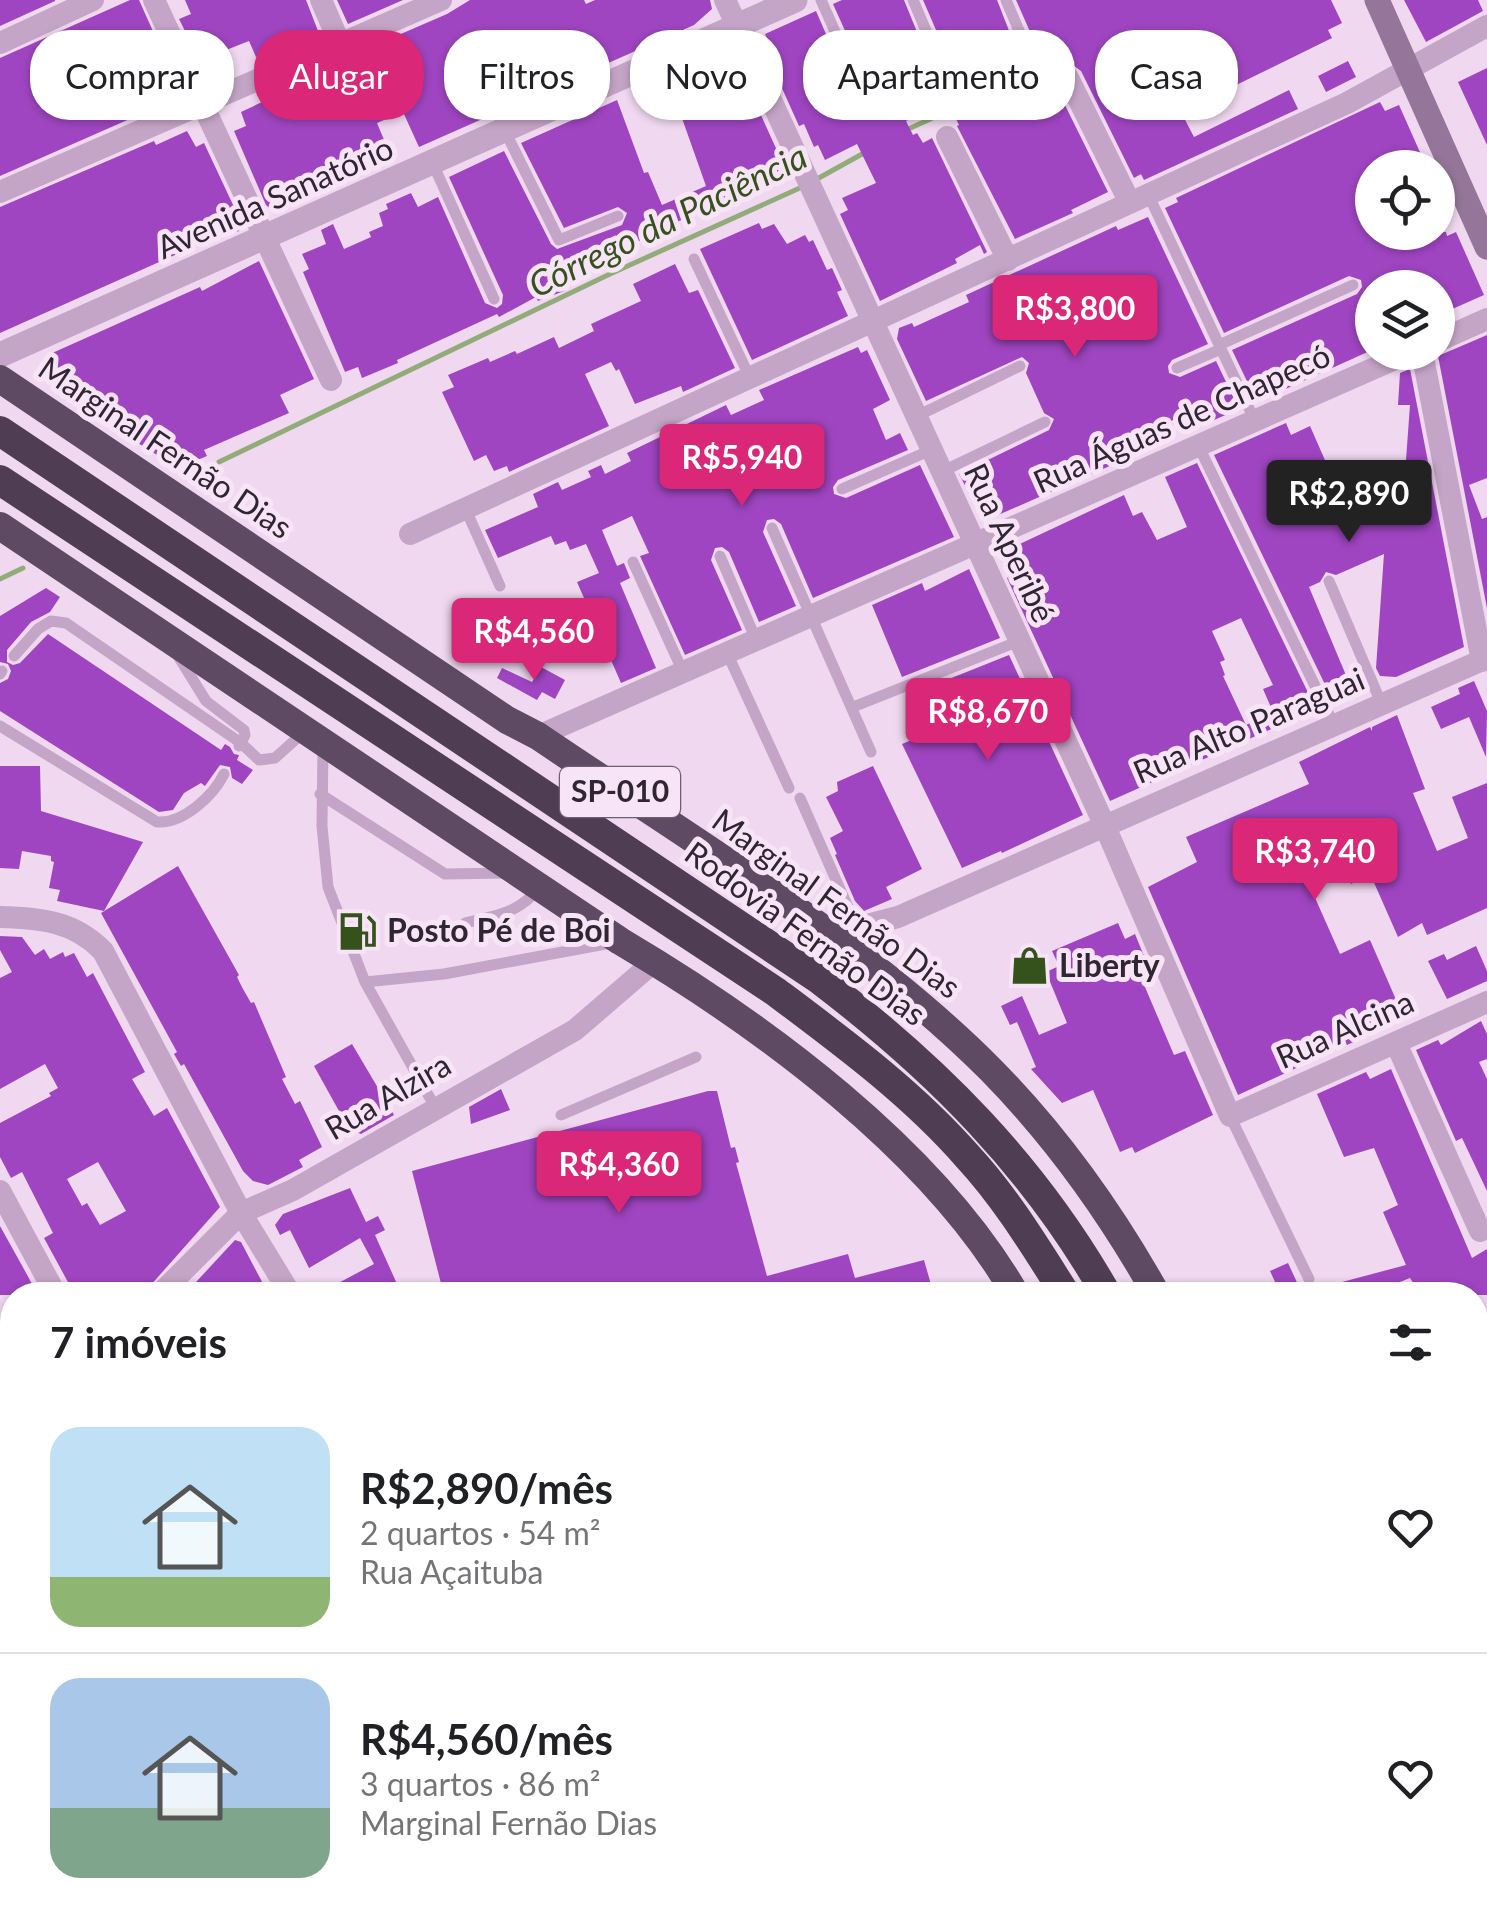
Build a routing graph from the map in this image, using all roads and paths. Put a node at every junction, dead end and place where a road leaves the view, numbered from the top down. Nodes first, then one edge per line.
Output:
1 (93, 0) edge
2 (154, 0) edge
3 (320, 0) edge
4 (441, 0) edge
5 (725, 0) edge
6 (795, 0) edge
7 (821, 0) edge
8 (912, 0) edge
9 (1006, 0) edge
10 (1377, 0) edge
11 (737, 26) junction
12 (1487, 26) edge
13 (168, 30) edge
14 (334, 30) edge
15 (372, 30) edge
16 (834, 30) edge
17 (925, 30) edge
18 (1018, 30) edge
19 (0, 43) edge
20 (1408, 72) junction
21 (1075, 90) edge
22 (166, 120) edge
23 (210, 120) edge
24 (505, 131) junction
25 (947, 137) dead end
26 (433, 164) junction
27 (0, 192) edge
28 (1139, 198) junction
29 (618, 216) dead end
30 (264, 237) junction
31 (1487, 247) edge
32 (694, 259) dead end
33 (1008, 260) junction
34 (1353, 284) dead end
35 (494, 299) dead end
36 (1487, 319) edge
37 (872, 323) junction
38 (1455, 333) edge
39 (1220, 347) junction
40 (0, 355) edge
41 (1020, 366) dead end
42 (1176, 368) dead end
43 (1370, 370) edge
44 (1426, 370) edge
45 (750, 378) junction
46 (0, 380) edge
47 (331, 380) dead end
48 (916, 417) junction
49 (1255, 421) junction
50 (1044, 422) dead end
51 (0, 431) edge
52 (1199, 447) junction
53 (930, 450) junction
54 (941, 472) junction
55 (0, 480) edge
56 (842, 489) dead end
57 (466, 510) junction
58 (0, 526) edge
59 (772, 528) dead end
60 (410, 534) dead end
61 (975, 546) junction
62 (720, 556) dead end
63 (633, 562) dead end
64 (1328, 581) dead end
65 (500, 586) dead end
66 (812, 618) junction
67 (165, 634) junction
68 (1019, 641) junction
69 (757, 642) junction
70 (728, 655) junction
71 (14, 656) dead end
72 (1484, 659) edge
73 (683, 674) junction
74 (1382, 704) junction
75 (852, 706) junction
76 (1334, 725) junction
77 (0, 726) edge
78 (538, 736) junction
79 (314, 737) junction
80 (240, 744) junction
81 (871, 752) dead end
82 (224, 774) dead end
83 (789, 788) dead end
84 (320, 794) junction
85 (800, 798) dead end
86 (1104, 824) junction
87 (529, 880) junction
88 (0, 917) edge
89 (465, 923) dead end
90 (872, 924) joint
91 (620, 941) junction
92 (654, 961) junction
93 (365, 982) junction
94 (1487, 1002) edge
95 (1396, 1043) junction
96 (696, 1057) dead end
97 (435, 1106) junction
98 (561, 1115) dead end
99 (1230, 1116) junction
100 (0, 1191) edge
101 (241, 1212) junction
102 (1480, 1231) dead end
103 (1309, 1279) dead end
104 (49, 1282) edge
105 (172, 1282) edge
106 (283, 1282) edge
107 (1007, 1282) edge
108 (1058, 1282) edge
109 (1099, 1282) edge
110 (1150, 1282) edge

1 - 19 street
2 - 13 street
3 - 14 street
4 - 15 street
5 - 11 street, Rua Aperibé
6 - 11 street, Avenida Sanatório
7 - 16 lane
8 - 17 lane
9 - 18 lane
10 - 20 main road
11 - 24 street, Avenida Sanatório
11 - 37 street, Rua Aperibé
12 - 20 street
20 - 28 street
20 - 31 main road
21 - 28 street
22 - 27 street
23 - 30 street
24 - 26 street, Avenida Sanatório
24 - 29 lane
25 - 33 street
26 - 30 street, Avenida Sanatório
26 - 35 lane
28 - 33 street
28 - 39 lane
30 - 40 street, Avenida Sanatório
30 - 47 street
32 - 45 lane
33 - 37 street
34 - 39 lane
36 - 38 street
37 - 45 street
37 - 48 street, Rua Aperibé
39 - 42 lane
39 - 49 lane
41 - 48 lane
43 - 49 street, Rua Águas de Chapecó
44 - 72 street
45 - 57 street
46 - 78 highway, Marginal Fernão Dias / SP-010
48 - 53 street, Rua Aperibé
49 - 52 street, Rua Águas de Chapecó
50 - 54 lane
51 - 109 highway, Rodovia Fernão Dias / SP-010
52 - 61 street, Rua Águas de Chapecó
52 - 76 lane
53 - 54 street, Rua Aperibé
53 - 56 lane
54 - 61 street, Rua Aperibé
55 - 108 highway, Rodovia Fernão Dias / SP-010
57 - 60 street
57 - 65 lane
58 - 67 highway
59 - 66 lane
61 - 66 street, Rua Águas de Chapecó
61 - 68 street, Rua Aperibé
62 - 69 lane
63 - 73 lane
64 - 74 lane
66 - 69 street, Rua Águas de Chapecó
66 - 75 lane
67 - 79 highway
67 - 80 lane
68 - 75 lane
68 - 86 street, Rua Aperibé
69 - 70 street, Rua Águas de Chapecó
70 - 73 street, Rua Águas de Chapecó
70 - 83 lane
71 - 80 lane
72 - 74 street, Rua Alto Paraguai
73 - 78 street, Rua Águas de Chapecó
74 - 76 street, Rua Alto Paraguai
75 - 81 lane
76 - 86 street, Rua Alto Paraguai
77 - 82 lane
78 - 110 highway, Marginal Fernão Dias / SP-010
79 - 80 lane
79 - 84 lane
79 - 87 highway
84 - 87 lane
84 - 93 lane
85 - 90 lane
86 - 90 street, Rua Alto Paraguai
86 - 99 street, Rua Aperibé
87 - 89 lane
87 - 91 highway
88 - 101 street
91 - 92 highway
91 - 93 lane
92 - 97 street, Rua Alzira
92 - 107 highway
93 - 97 lane
94 - 95 street, Rua Alcina
95 - 99 street, Rua Alcina
95 - 102 street
96 - 98 lane
97 - 101 street, Rua Alzira
99 - 103 lane
100 - 104 street
101 - 105 street, Rua Alzira
101 - 106 street

